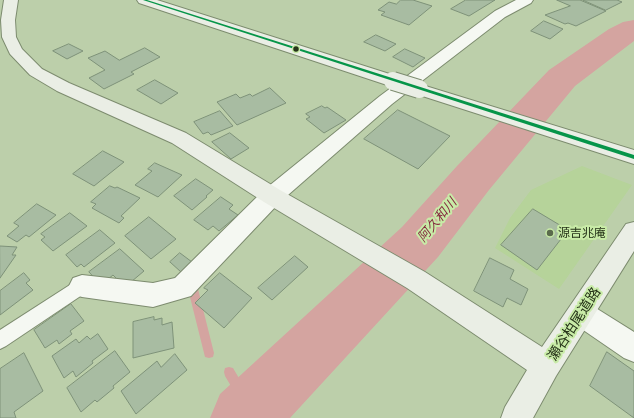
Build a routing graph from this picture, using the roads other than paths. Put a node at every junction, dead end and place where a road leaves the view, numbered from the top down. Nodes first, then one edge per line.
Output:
1 (11, 0) edge
2 (144, 0) edge
3 (526, 0) edge
4 (4, 26) edge
5 (634, 157) edge
6 (272, 196) junction
7 (634, 231) edge
8 (82, 286) joint
9 (582, 314) junction
10 (0, 340) edge
11 (634, 348) edge
12 (546, 366) junction
13 (516, 418) edge

1 - 4 street
2 - 5 street, bridge
3 - 6 street
4 - 6 street
6 - 8 street
6 - 12 street
7 - 9 street, 瀬谷柏尾道路
8 - 10 lane
9 - 11 street
9 - 12 street, 瀬谷柏尾道路
12 - 13 street, 瀬谷柏尾道路

